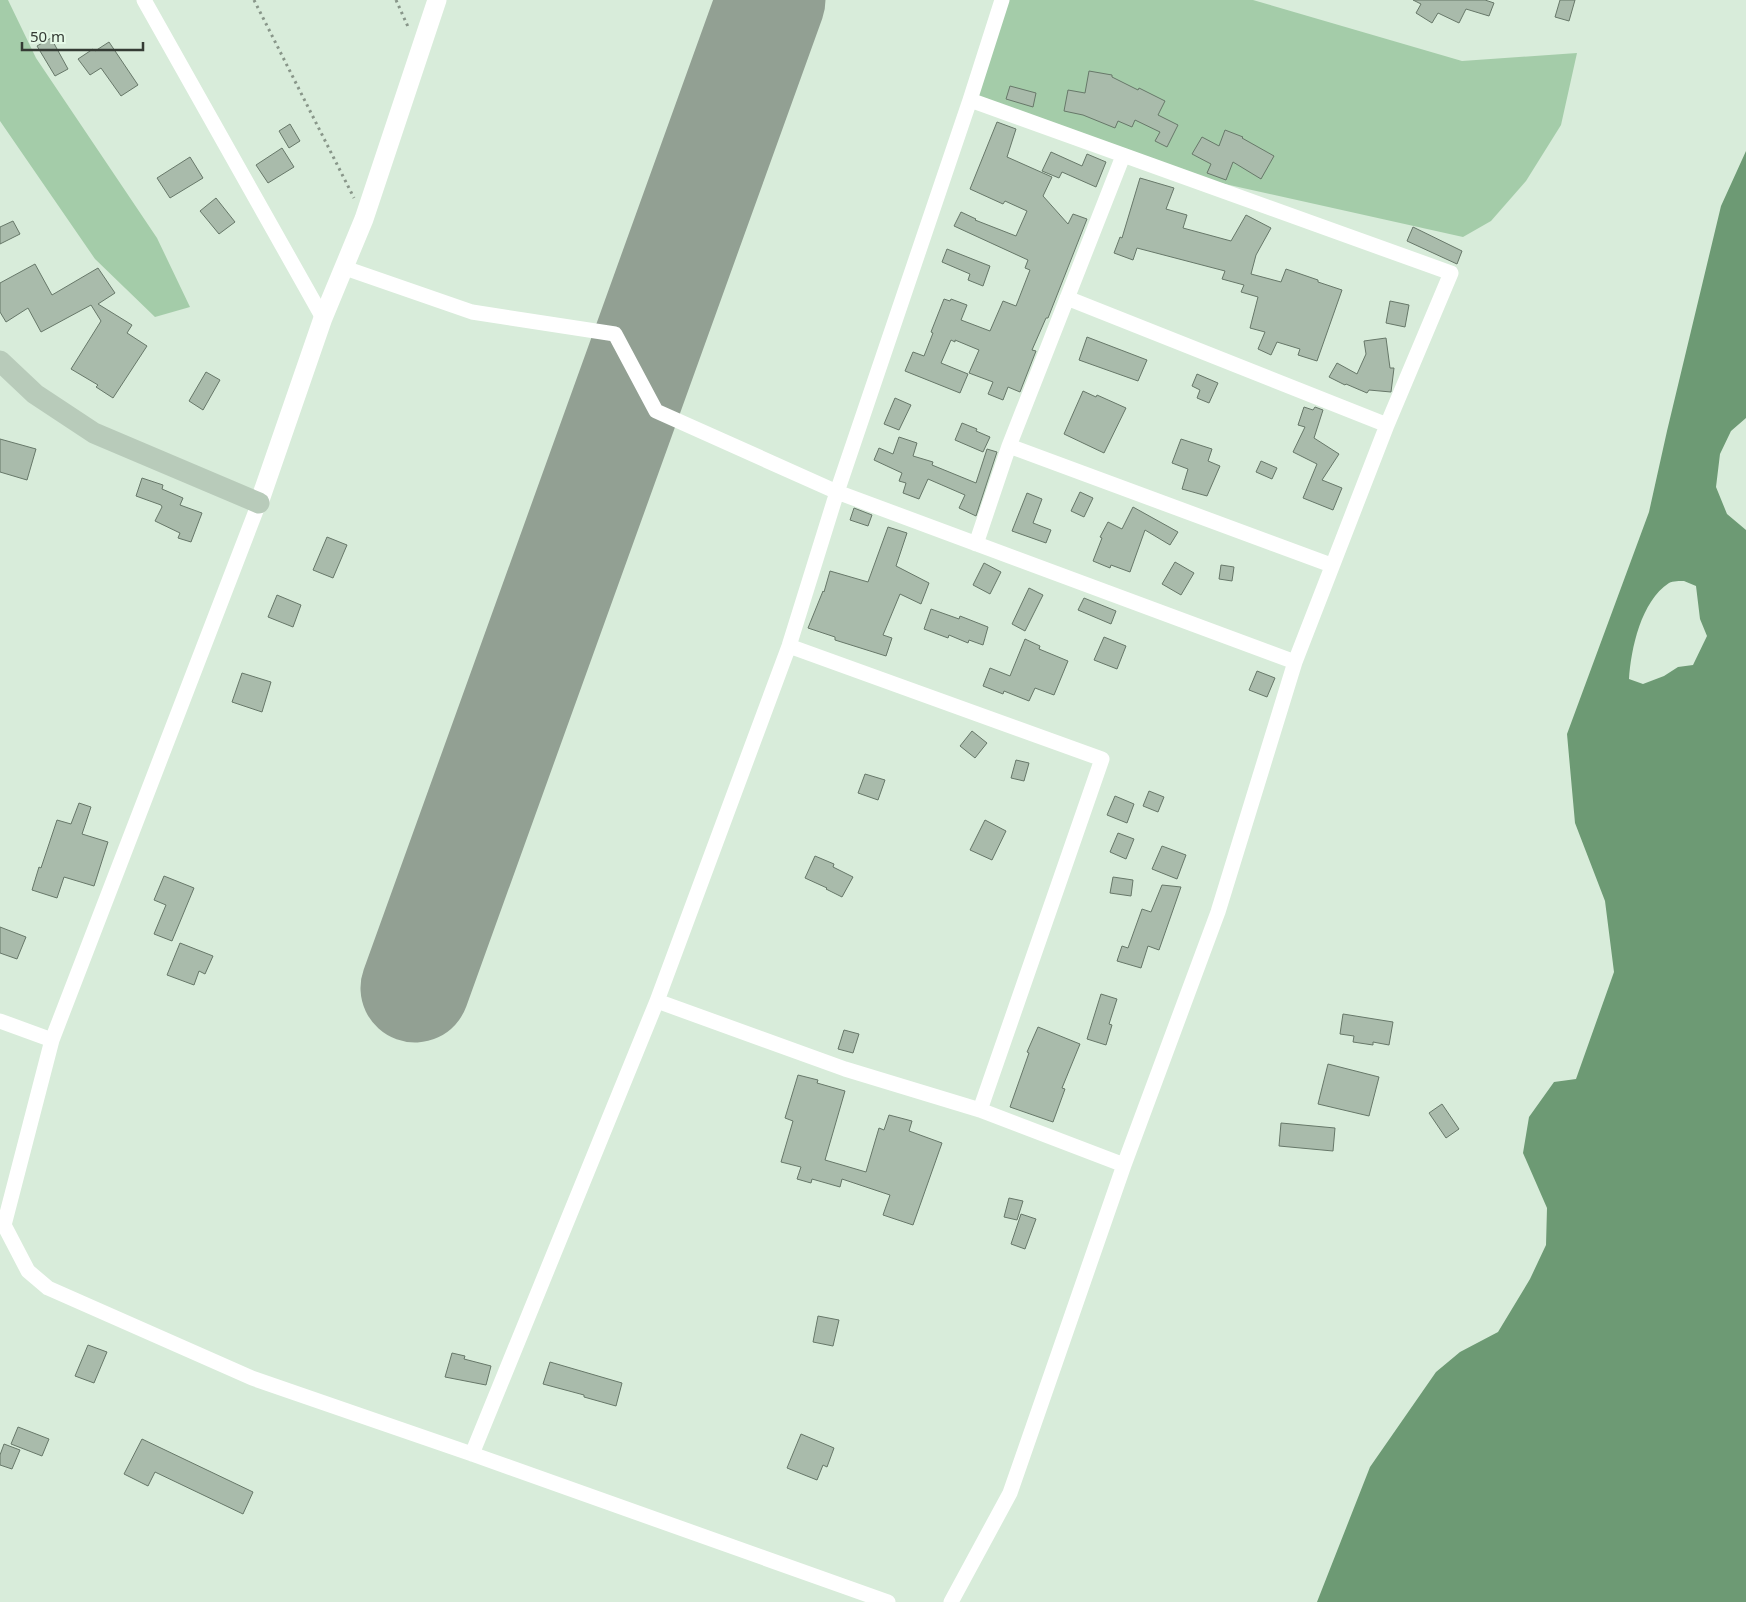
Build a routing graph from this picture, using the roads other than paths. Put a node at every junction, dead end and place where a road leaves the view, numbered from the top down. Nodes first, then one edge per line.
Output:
1 (144, 0) edge
2 (436, 0) edge
3 (1002, 0) edge
4 (970, 100) junction
5 (1123, 156) junction
6 (345, 268) junction
7 (1067, 298) junction
8 (323, 318) junction
9 (0, 361) edge
10 (1387, 425) junction
11 (1009, 446) junction
12 (837, 492) junction
13 (258, 503) junction
14 (976, 544) junction
15 (1331, 565) junction
16 (789, 646) junction
17 (1295, 662) junction
18 (657, 1001) junction
19 (0, 1022) edge
20 (52, 1040) junction
21 (980, 1110) junction
22 (1124, 1165) junction
23 (472, 1454) junction
24 (888, 1602) edge
25 (951, 1602) edge

1 - 8 street
2 - 6 street
3 - 4 street
4 - 5 street
4 - 12 street
5 - 7 street
5 - 10 street
6 - 8 street
6 - 12 street
7 - 10 street
7 - 11 street
8 - 13 street
9 - 13 main road
10 - 15 street
11 - 14 street
11 - 15 street
12 - 14 street
12 - 16 street
13 - 20 street
14 - 17 street
15 - 17 street
16 - 18 street
16 - 21 street
17 - 22 street
18 - 21 street
18 - 23 street
19 - 20 street
20 - 23 street
21 - 22 street
22 - 25 street
23 - 24 street

